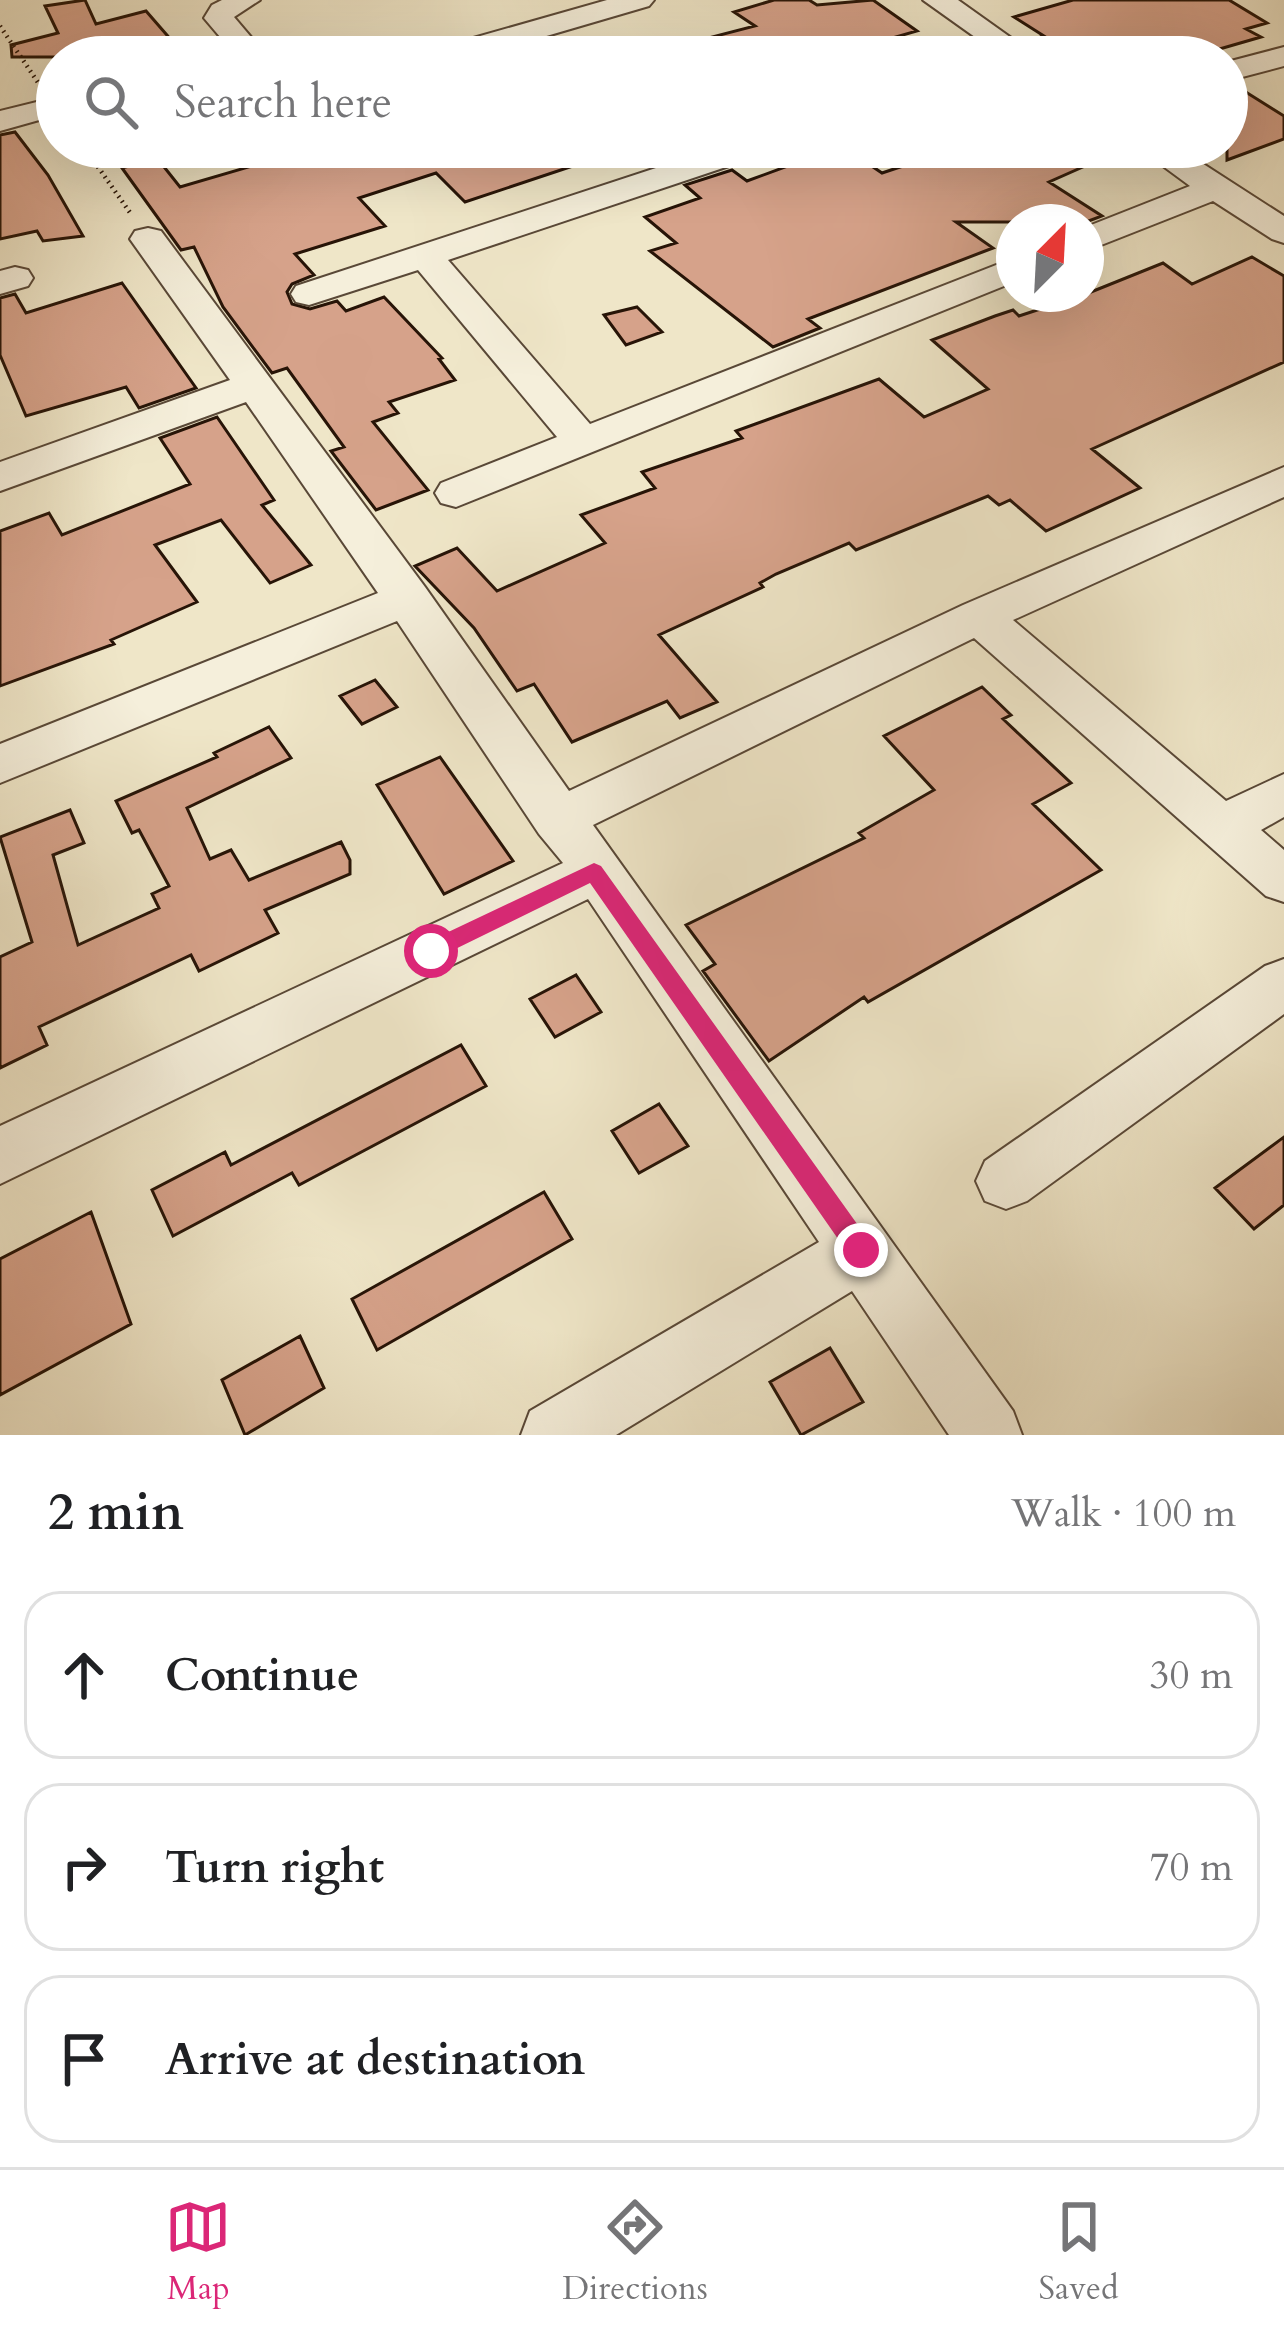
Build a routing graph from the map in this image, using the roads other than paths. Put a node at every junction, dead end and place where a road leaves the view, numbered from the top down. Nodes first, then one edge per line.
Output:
1 (245, 0) edge
2 (639, 0) edge
3 (938, 0) edge
4 (235, 36) edge
5 (515, 36) edge
6 (992, 36) edge
7 (1284, 56) edge
8 (1248, 66) edge
9 (36, 111) edge
10 (0, 121) edge
11 (690, 168) edge
12 (1187, 168) edge
13 (1217, 187) junction
14 (1284, 232) edge
15 (1104, 233) edge
16 (148, 239) road end
17 (426, 256) junction
18 (996, 276) edge
19 (309, 294) dead end
20 (255, 385) junction
21 (584, 443) junction
22 (0, 477) edge
23 (1284, 482) edge
24 (456, 493) dead end
25 (409, 598) junction
26 (979, 616) junction
27 (0, 764) edge
28 (1284, 794) edge
29 (557, 820) junction
30 (1222, 827) junction
31 (594, 872) junction
32 (1284, 881) edge
33 (1284, 983) edge
34 (0, 1156) edge
35 (1006, 1181) dead end
36 (861, 1250) junction
37 (554, 1435) edge
38 (989, 1435) edge

1 - 4 street
2 - 5 street
3 - 6 street
7 - 8 street
9 - 10 street
11 - 17 street
12 - 13 street
13 - 14 street
13 - 15 street
16 - 20 street
17 - 19 street
17 - 21 street
18 - 21 street
20 - 22 street
20 - 25 street
21 - 24 street
23 - 26 street
25 - 27 street
25 - 29 street
26 - 29 street
26 - 30 street
28 - 30 street
29 - 31 street
30 - 32 street
31 - 34 street
31 - 36 street
33 - 35 street
36 - 37 street
36 - 38 street

